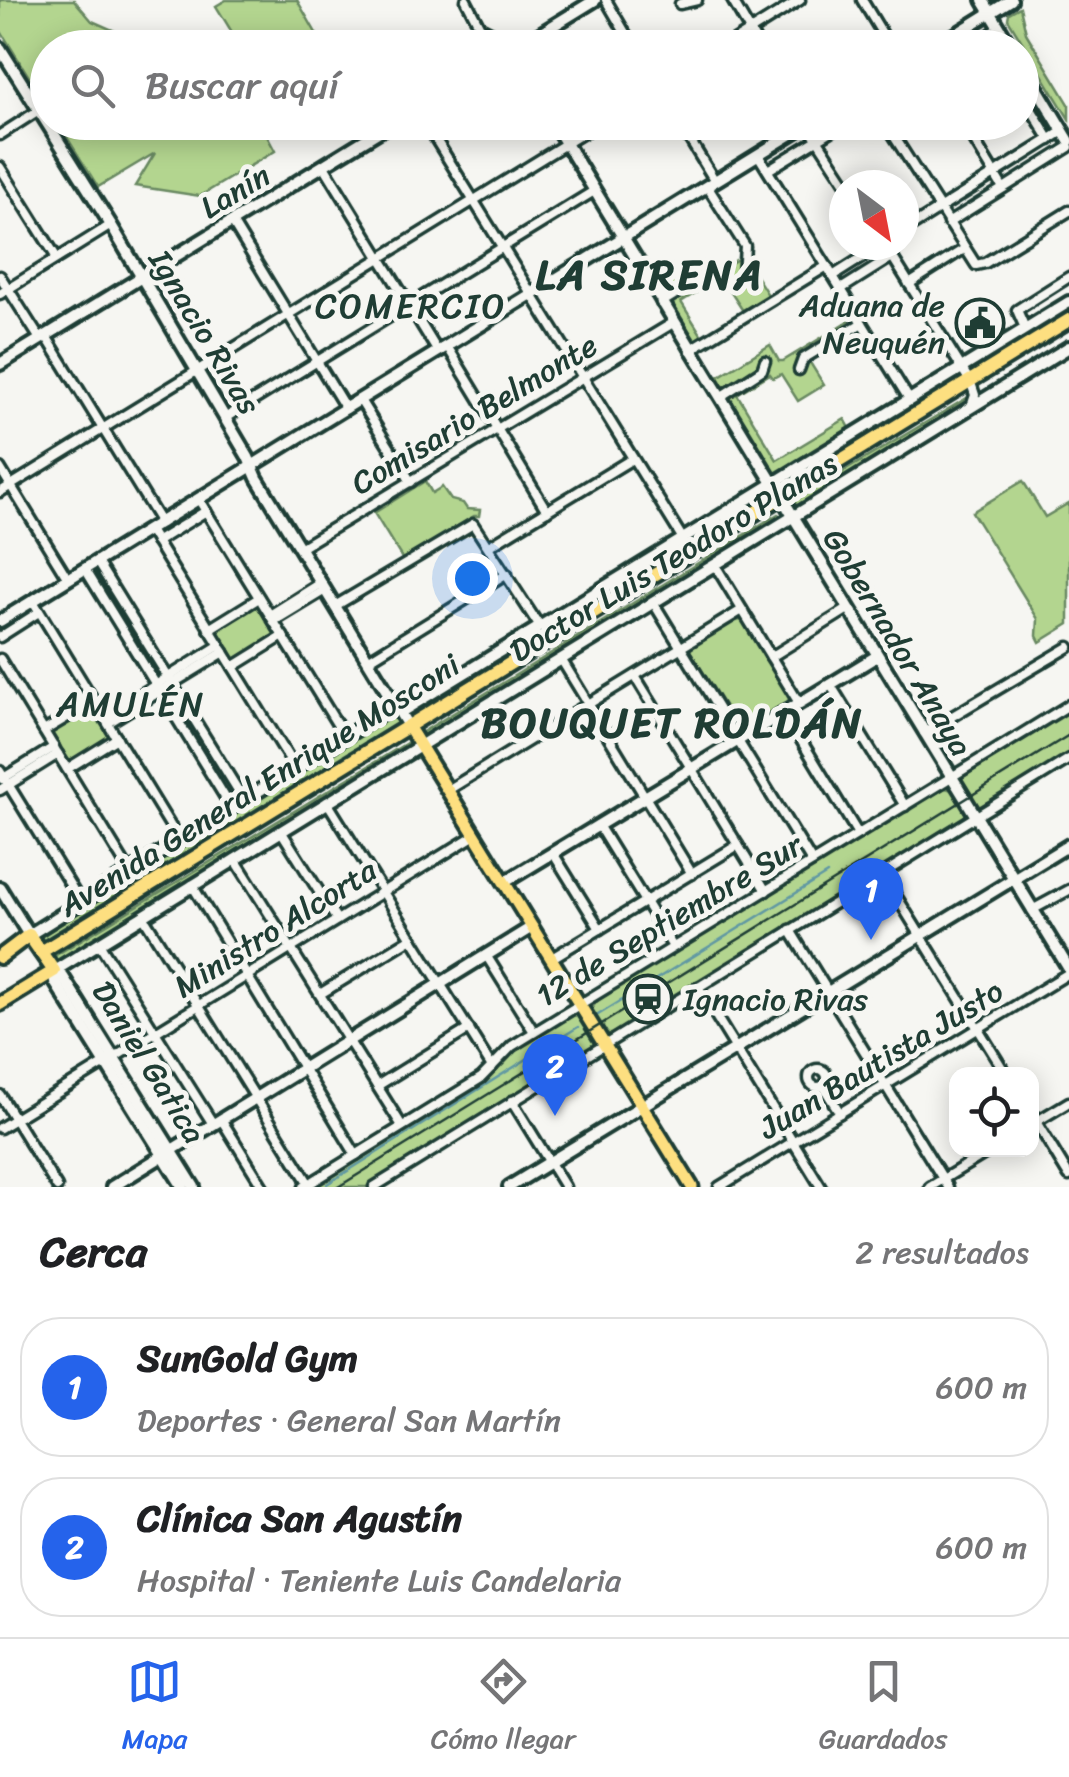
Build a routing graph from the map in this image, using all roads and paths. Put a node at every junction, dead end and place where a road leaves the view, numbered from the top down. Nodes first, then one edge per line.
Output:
1 (466, 0) edge
2 (595, 0) edge
3 (606, 0) edge
4 (697, 0) edge
5 (732, 0) edge
6 (800, 0) edge
7 (862, 0) edge
8 (983, 0) edge
9 (1011, 0) edge
10 (680, 4) dead end
11 (990, 13) junction
12 (1000, 28) joint
13 (487, 30) edge
14 (546, 30) edge
15 (624, 30) edge
16 (749, 30) edge
17 (752, 30) edge
18 (880, 30) edge
19 (963, 30) edge
20 (997, 30) edge
21 (0, 49) edge
22 (1039, 92) edge
23 (30, 96) edge
24 (30, 116) edge
25 (1039, 122) edge
26 (0, 135) edge
27 (58, 140) edge
28 (365, 140) edge
29 (436, 140) edge
30 (564, 140) edge
31 (572, 140) edge
32 (688, 140) edge
33 (781, 140) edge
34 (816, 140) edge
35 (819, 140) edge
36 (897, 140) edge
37 (973, 140) edge
38 (1050, 140) junction
39 (1067, 140) edge
40 (566, 144) junction
41 (758, 155) junction
42 (324, 166) junction
43 (0, 167) edge
44 (768, 170) junction
45 (838, 170) edge
46 (995, 174) junction
47 (711, 184) junction
48 (1004, 188) junction
49 (594, 191) junction
50 (473, 201) junction
51 (939, 209) junction
52 (1069, 210) edge
53 (232, 222) junction
54 (919, 222) edge
55 (948, 223) junction
56 (110, 225) junction
57 (622, 238) junction
58 (502, 248) junction
59 (964, 249) junction
60 (57, 258) junction
61 (381, 258) junction
62 (859, 260) edge
63 (889, 260) edge
64 (893, 260) edge
65 (827, 266) junction
66 (742, 275) dead end
67 (0, 276) edge
68 (833, 276) junction
69 (1069, 277) edge
70 (140, 278) junction
71 (909, 284) junction
72 (690, 285) dead end
73 (841, 289) junction
74 (4, 292) edge
75 (532, 294) junction
76 (1069, 302) edge
77 (661, 303) junction
78 (409, 304) junction
79 (289, 315) junction
80 (1069, 320) edge
81 (862, 322) junction
82 (674, 323) junction
83 (1025, 328) junction
84 (1069, 329) edge
85 (43, 338) junction
86 (1069, 346) edge
87 (442, 349) junction
88 (690, 351) junction
89 (952, 352) junction
90 (317, 361) junction
91 (765, 361) dead end
92 (0, 364) edge
93 (961, 367) junction
94 (799, 370) dead end
95 (196, 372) junction
96 (584, 377) junction
97 (944, 378) junction
98 (971, 384) junction
99 (719, 398) junction
100 (909, 399) junction
101 (360, 400) junction
102 (970, 407) junction
103 (346, 408) junction
104 (224, 418) junction
105 (103, 429) junction
106 (498, 430) junction
107 (632, 458) junction
108 (253, 466) junction
109 (0, 468) edge
110 (411, 482) junction
111 (772, 484) junction
112 (10, 486) junction
113 (0, 492) edge
114 (199, 500) junction
115 (782, 501) junction
116 (547, 510) junction
117 (206, 511) junction
118 (793, 517) junction
119 (160, 523) junction
120 (149, 530) junction
121 (683, 538) junction
122 (156, 542) junction
123 (489, 546) junction
124 (300, 548) junction
125 (97, 562) junction
126 (715, 565) junction
127 (85, 569) junction
128 (507, 574) junction
129 (68, 579) junction
130 (323, 586) junction
131 (259, 598) junction
132 (32, 601) junction
133 (654, 602) junction
134 (336, 606) junction
135 (848, 609) junction
136 (742, 610) junction
137 (40, 612) junction
138 (272, 618) junction
139 (0, 621) edge
140 (540, 627) junction
141 (209, 629) junction
142 (282, 636) junction
143 (0, 637) edge
144 (1069, 647) edge
145 (681, 648) junction
146 (222, 649) junction
147 (771, 656) junction
148 (876, 656) junction
149 (561, 658) junction
150 (0, 660) edge
151 (368, 660) junction
152 (232, 666) junction
153 (635, 676) junction
154 (170, 680) junction
155 (830, 684) junction
156 (158, 688) junction
157 (94, 700) junction
158 (799, 703) junction
159 (588, 704) junction
160 (1069, 705) edge
161 (398, 709) junction
162 (784, 712) junction
163 (106, 720) junction
164 (44, 731) junction
165 (924, 733) junction
166 (414, 734) junction
167 (345, 737) junction
168 (117, 738) junction
169 (738, 740) junction
170 (56, 751) junction
171 (1069, 759) edge
172 (295, 768) junction
173 (67, 769) junction
174 (692, 769) junction
175 (951, 778) junction
176 (2, 781) edge
177 (448, 790) junction
178 (645, 797) junction
179 (244, 800) junction
180 (327, 802) junction
181 (904, 806) junction
182 (232, 808) junction
183 (976, 816) junction
184 (598, 826) junction
185 (281, 830) junction
186 (858, 834) junction
187 (475, 835) junction
188 (179, 840) junction
189 (738, 845) junction
190 (1069, 845) edge
191 (553, 853) junction
192 (235, 859) junction
193 (812, 862) junction
194 (130, 870) junction
195 (882, 873) junction
196 (692, 874) junction
197 (1014, 879) junction
198 (505, 882) junction
199 (192, 886) junction
200 (0, 888) edge
201 (1069, 890) edge
202 (766, 891) junction
203 (383, 892) junction
204 (80, 901) junction
205 (645, 902) junction
206 (1032, 910) junction
207 (143, 916) junction
208 (336, 920) junction
209 (532, 927) junction
210 (600, 930) junction
211 (790, 930) junction
212 (29, 935) junction
213 (921, 936) junction
214 (412, 938) junction
215 (99, 943) junction
216 (673, 947) junction
217 (291, 948) junction
218 (43, 955) junction
219 (486, 955) junction
220 (0, 957) edge
221 (552, 958) junction
222 (1069, 970) edge
223 (54, 971) junction
224 (247, 975) junction
225 (440, 984) junction
226 (698, 987) junction
227 (829, 992) junction
228 (320, 994) junction
229 (0, 1004) edge
230 (580, 1004) junction
231 (198, 1006) junction
232 (469, 1029) junction
233 (978, 1029) junction
234 (155, 1032) junction
235 (534, 1032) junction
236 (348, 1040) junction
237 (605, 1044) junction
238 (736, 1049) junction
239 (109, 1060) junction
240 (492, 1067) junction
241 (1002, 1067) edge
242 (302, 1069) junction
243 (886, 1085) junction
244 (377, 1086) junction
245 (823, 1086) dead end
246 (0, 1094) edge
247 (256, 1098) junction
248 (512, 1102) junction
249 (1069, 1102) edge
250 (642, 1106) junction
251 (840, 1113) junction
252 (1039, 1118) edge
253 (15, 1119) junction
254 (217, 1122) junction
255 (402, 1126) junction
256 (0, 1128) edge
257 (1039, 1130) edge
258 (793, 1142) junction
259 (167, 1153) junction
260 (356, 1155) junction
261 (981, 1157) edge
262 (550, 1162) junction
263 (1069, 1176) edge
264 (945, 1183) edge
265 (306, 1186) edge
266 (57, 1187) edge
267 (112, 1187) edge
268 (183, 1187) edge
269 (194, 1187) edge
270 (263, 1187) edge
271 (374, 1187) edge
272 (509, 1187) edge
273 (565, 1187) edge
274 (692, 1187) edge
275 (719, 1187) edge
276 (821, 1187) edge
277 (930, 1187) edge

1 - 13 street
2 - 14 street
3 - 15 street
4 - 10 street
5 - 16 street
6 - 17 street
7 - 18 street
8 - 11 street
9 - 11 street
11 - 12 street
11 - 19 street
12 - 20 street
21 - 23 street, Ignacio Rivas
22 - 39 street
24 - 26 street
25 - 38 street
27 - 56 street, Ignacio Rivas
28 - 42 street, Lanín
29 - 50 street
30 - 40 street, Gobernador Anaya
31 - 40 street
32 - 47 street
33 - 41 street
34 - 44 street
35 - 45 street
36 - 51 street
37 - 46 street
38 - 39 street
38 - 46 street
39 - 48 street
40 - 49 street, Gobernador Anaya
40 - 50 street
41 - 44 street
41 - 47 street
42 - 53 street, Lanín
42 - 61 street
43 - 60 street
44 - 65 street
46 - 48 street
46 - 51 street
47 - 57 street
47 - 66 street
48 - 55 street
49 - 57 street, Gobernador Anaya
49 - 58 street
50 - 58 street
50 - 61 street
51 - 54 street
51 - 55 street
52 - 59 street
53 - 70 street, Lanín
53 - 79 street
55 - 59 street
56 - 60 street
56 - 70 street, Ignacio Rivas
57 - 75 street
57 - 77 street, Gobernador Anaya
58 - 75 street
58 - 78 street
59 - 71 street
60 - 74 street
61 - 78 street
61 - 79 street
62 - 68 street
63 - 73 street
64 - 71 street
65 - 68 street
65 - 88 street
67 - 74 street
68 - 73 street
69 - 83 street
70 - 85 street, Lanín
70 - 95 street, Ignacio Rivas
71 - 89 street
72 - 77 street
73 - 81 street
74 - 85 street
75 - 87 street
75 - 96 street
76 - 83 street
77 - 82 street, Gobernador Anaya
78 - 87 street
78 - 90 street
79 - 90 street
79 - 95 street
80 - 98 highway, Avenida General Enrique Mosconi
81 - 94 street
81 - 100 street
82 - 88 street, Gobernador Anaya
82 - 96 street, Comisario Belmonte
83 - 93 street
84 - 98 highway, Avenida General Enrique Mosconi
85 - 92 street, Lanín
85 - 105 street
86 - 102 street, Doctor Luis Teodoro Planas
87 - 101 street
87 - 106 street
88 - 99 street, Gobernador Anaya
89 - 93 street
89 - 97 street
90 - 103 street
90 - 104 street
91 - 99 street
93 - 97 street
93 - 98 street
95 - 104 street, Ignacio Rivas
95 - 105 street
96 - 106 street, Comisario Belmonte
96 - 107 street
97 - 100 street
98 - 102 street
98 - 115 highway, Avenida General Enrique Mosconi
99 - 111 street, Gobernador Anaya
100 - 111 street
101 - 103 street
101 - 110 street
102 - 118 street, Doctor Luis Teodoro Planas
103 - 108 street
104 - 108 street, Ignacio Rivas
105 - 112 street
105 - 119 street
106 - 110 street, Comisario Belmonte
106 - 116 street
107 - 116 street
107 - 121 street
108 - 114 street
108 - 124 street, Ignacio Rivas
109 - 112 street
110 - 124 street, Comisario Belmonte
111 - 115 street, Gobernador Anaya
111 - 121 street
112 - 113 street
112 - 129 street
114 - 117 street
114 - 119 street
115 - 118 street, Gobernador Anaya
115 - 166 highway, Avenida General Enrique Mosconi
116 - 123 street
117 - 122 street
117 - 131 street
118 - 126 street, Doctor Luis Teodoro Planas
118 - 135 street, Gobernador Anaya
119 - 120 street
120 - 122 street
120 - 125 street
121 - 140 street
122 - 141 street
123 - 128 street
123 - 134 street
124 - 130 street, Ignacio Rivas
125 - 127 street
125 - 154 street
126 - 133 street, Doctor Luis Teodoro Planas
126 - 136 street
127 - 129 street
127 - 156 street
128 - 140 street
128 - 151 street
129 - 132 street
130 - 134 street, Ignacio Rivas
130 - 138 street
131 - 138 street
131 - 141 street
132 - 137 street
132 - 139 street
133 - 145 street
133 - 149 street, Doctor Luis Teodoro Planas
134 - 151 street, Ignacio Rivas
135 - 147 street
135 - 148 street, Gobernador Anaya
136 - 145 street
136 - 147 street
137 - 143 street
137 - 157 street
138 - 142 street
140 - 161 street
141 - 146 street
142 - 152 street
142 - 167 street
144 - 165 street
145 - 153 street
145 - 169 street
146 - 152 street
146 - 154 street
147 - 158 street
148 - 155 street
148 - 165 street, Gobernador Anaya
149 - 159 street
149 - 166 street, Doctor Luis Teodoro Planas
150 - 164 street
151 - 161 street, Ignacio Rivas
152 - 172 street
153 - 159 street
153 - 174 street
154 - 156 street
154 - 179 street
155 - 158 street
155 - 181 street
156 - 163 street
156 - 182 street
157 - 163 street
157 - 164 street
158 - 162 street
159 - 177 street
159 - 178 street
160 - 175 street, 12 de Septiembre Sur
161 - 166 street, Ignacio Rivas
161 - 167 street
162 - 169 street
162 - 186 street
163 - 168 street
164 - 170 street
165 - 175 street, Gobernador Anaya
166 - 177 main road, Ignacio Rivas
166 - 180 street, Doctor Luis Teodoro Planas
166 - 218 highway, Avenida General Enrique Mosconi
167 - 172 street
168 - 173 street
168 - 188 street
169 - 174 street
169 - 193 street
170 - 173 street
170 - 176 street
171 - 183 street
172 - 179 street
173 - 194 street
174 - 178 street
174 - 189 street
175 - 181 street, 12 de Septiembre Sur
175 - 183 street, Gobernador Anaya
176 - 204 street
177 - 187 main road, Ignacio Rivas
178 - 184 street
178 - 196 street
179 - 182 street
180 - 185 street, Doctor Luis Teodoro Planas
180 - 203 street
181 - 186 street, 12 de Septiembre Sur
182 - 188 street
183 - 195 street
183 - 197 street, Gobernador Anaya
184 - 191 street
184 - 205 street
185 - 192 street, Doctor Luis Teodoro Planas
185 - 208 street
186 - 193 street, 12 de Septiembre Sur
187 - 198 main road, Ignacio Rivas
187 - 203 street, Ministro Alcorta
188 - 194 street
189 - 196 street
189 - 202 street
190 - 197 street
191 - 198 street
191 - 210 street
192 - 199 street, Doctor Luis Teodoro Planas
192 - 217 street
193 - 202 street, 12 de Septiembre Sur
194 - 204 street
195 - 211 street
195 - 213 street
196 - 205 street
197 - 206 street, Gobernador Anaya
197 - 213 street
198 - 209 main road, Ignacio Rivas
199 - 207 street, Doctor Luis Teodoro Planas
199 - 224 street
200 - 212 street, Daniel Gatica
201 - 206 street
202 - 216 street, 12 de Septiembre Sur
203 - 208 street, Ministro Alcorta
203 - 214 street
204 - 212 street
205 - 210 street
205 - 216 street
206 - 222 street, Gobernador Anaya
207 - 215 street, Doctor Luis Teodoro Planas
207 - 231 street
208 - 217 street, Ministro Alcorta
209 - 219 street
209 - 221 main road, Ignacio Rivas
210 - 221 street
211 - 226 street
211 - 227 street
212 - 218 highway, Daniel Gatica
212 - 220 highway
213 - 227 street
213 - 233 street
214 - 225 street
214 - 228 street
215 - 223 street, Doctor Luis Teodoro Planas
215 - 234 street
216 - 230 street, 12 de Septiembre Sur
217 - 224 street, Ministro Alcorta
217 - 228 street
218 - 223 highway, Daniel Gatica
219 - 225 street
219 - 235 street
221 - 230 main road, Ignacio Rivas
222 - 233 street, Juan Bautista Justo
223 - 229 highway, Doctor Luis Teodoro Planas
223 - 239 street, Daniel Gatica
224 - 231 street, Ministro Alcorta
224 - 242 street
225 - 232 street
225 - 236 street
226 - 237 street
226 - 238 street
227 - 238 street
227 - 243 street
228 - 236 street
230 - 235 street, 12 de Septiembre Sur
230 - 237 main road, Ignacio Rivas
231 - 234 street, Ministro Alcorta
231 - 247 street
232 - 240 street
232 - 244 street
233 - 241 street
233 - 243 street, Juan Bautista Justo
234 - 239 street, Ministro Alcorta
234 - 254 street
235 - 240 street, 12 de Septiembre Sur
236 - 242 street
236 - 244 street
237 - 248 street
237 - 250 main road, Ignacio Rivas
238 - 250 street
238 - 258 street
239 - 253 street, Ministro Alcorta
239 - 259 street, Daniel Gatica
240 - 255 street, 12 de Septiembre Sur
242 - 247 street
242 - 260 street
243 - 251 street, Juan Bautista Justo
243 - 264 street
244 - 255 street
245 - 251 street
246 - 253 street
247 - 254 street
247 - 265 street
248 - 262 street
248 - 271 street
249 - 252 street
250 - 262 street
250 - 274 main road, Ignacio Rivas
251 - 258 street, Juan Bautista Justo
253 - 256 street, Ministro Alcorta
253 - 266 street
254 - 259 street
254 - 270 street
255 - 260 street, 12 de Septiembre Sur
257 - 263 street
258 - 275 street, Juan Bautista Justo
258 - 276 street
259 - 267 street
259 - 268 street, Daniel Gatica
259 - 269 street, Daniel Gatica
260 - 265 street, 12 de Septiembre Sur
261 - 264 street
262 - 272 street
262 - 273 street
264 - 277 street

